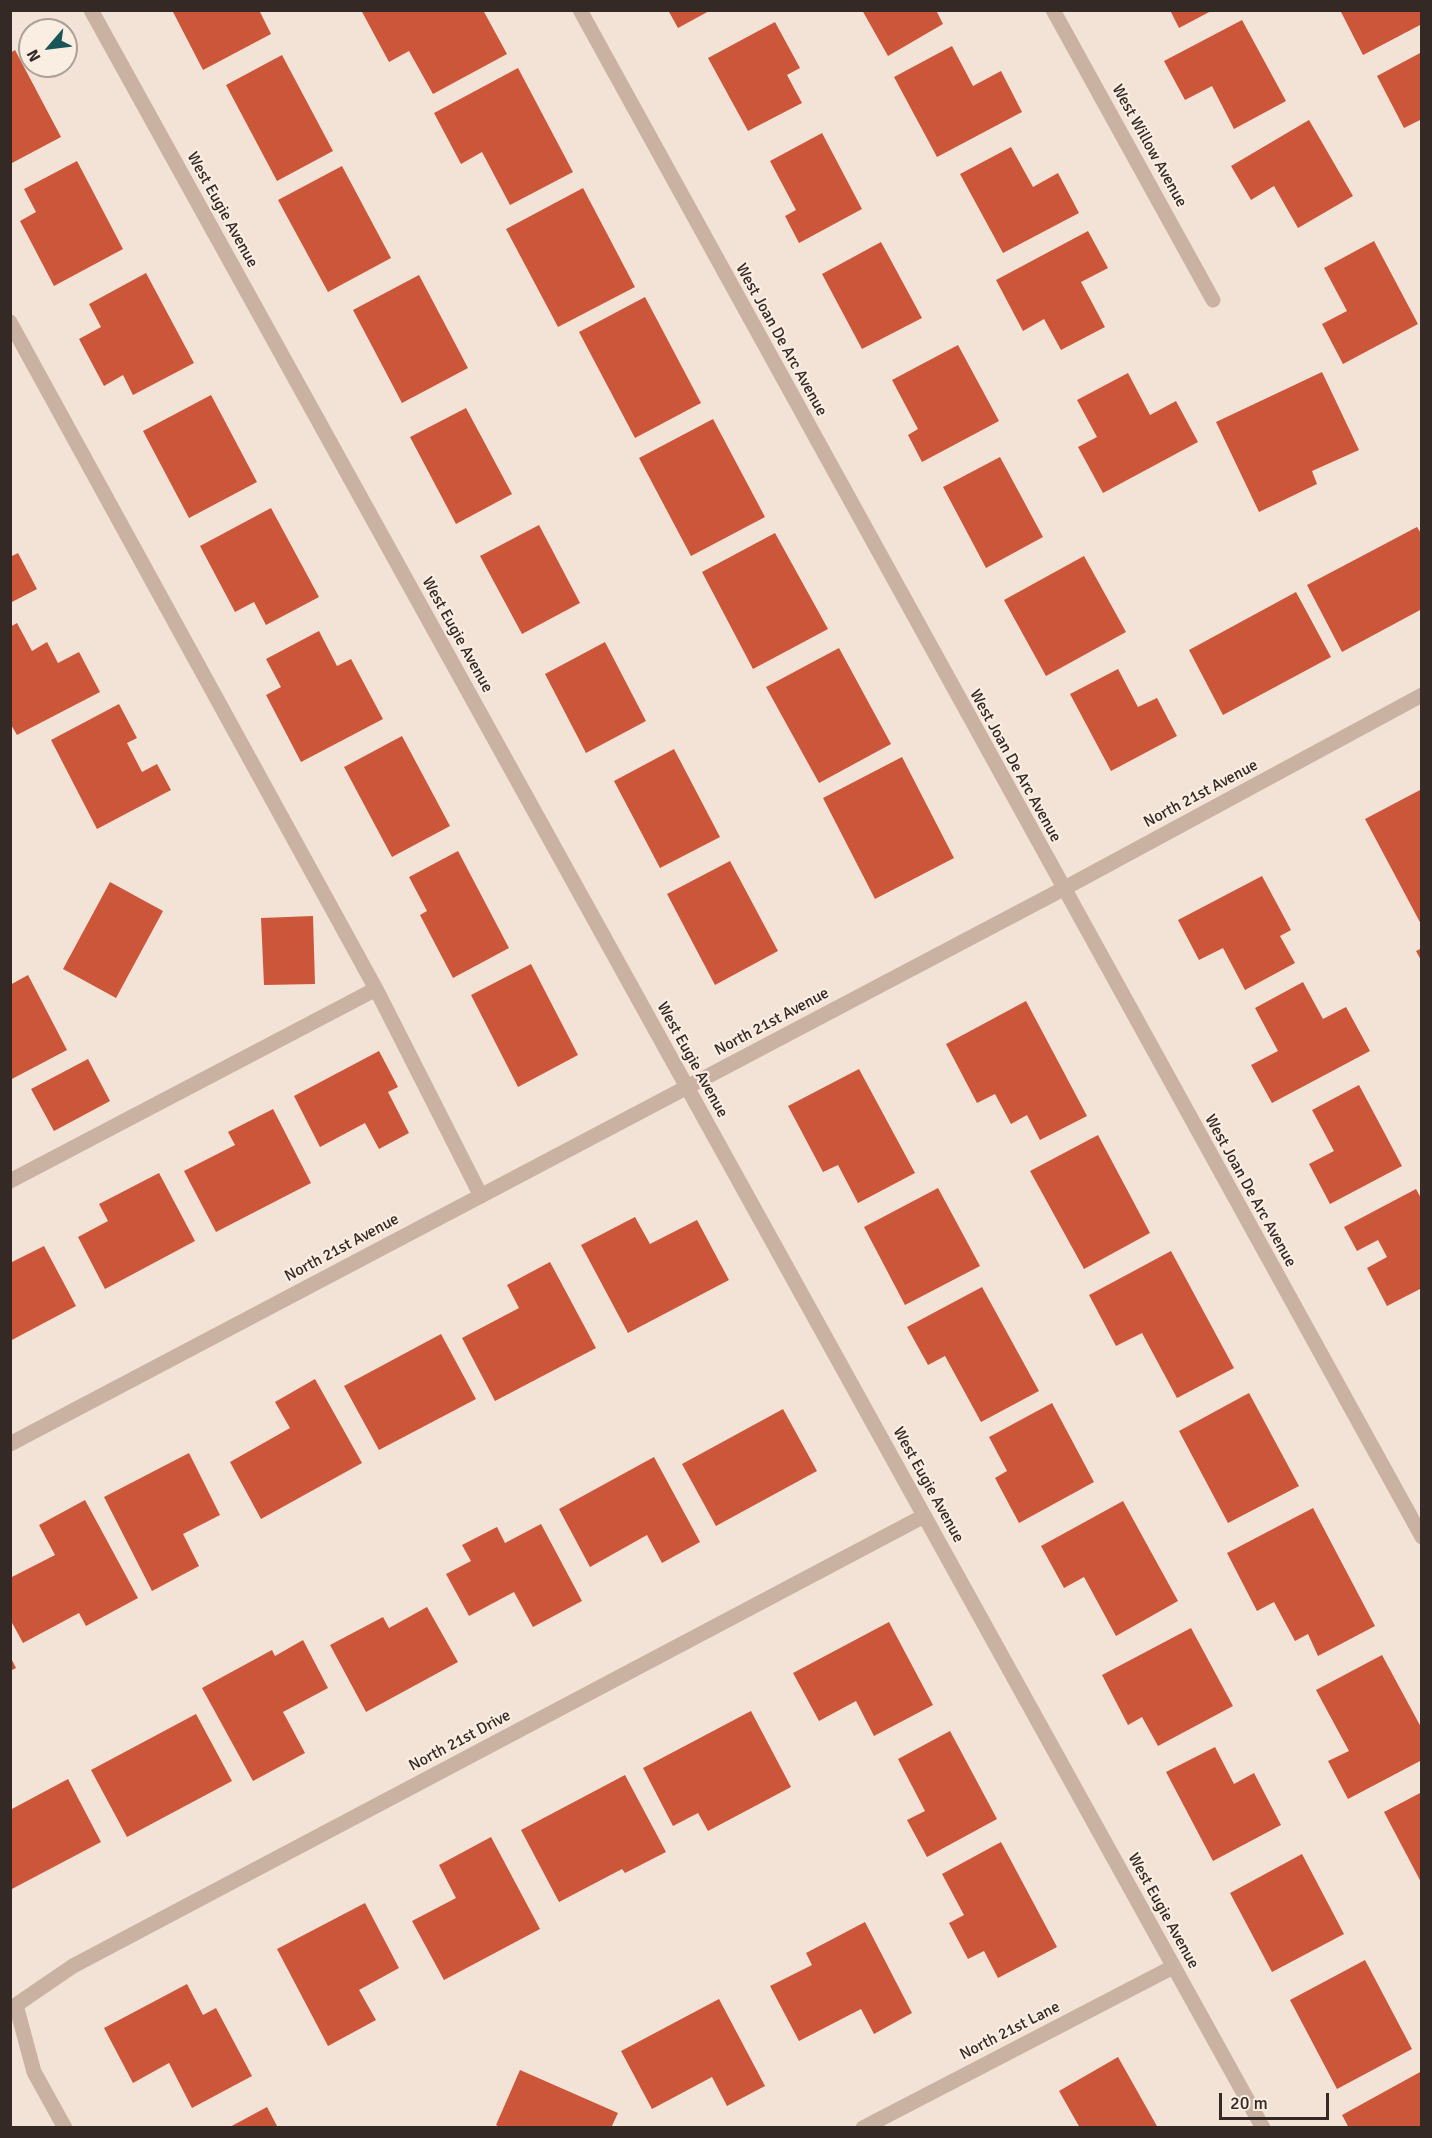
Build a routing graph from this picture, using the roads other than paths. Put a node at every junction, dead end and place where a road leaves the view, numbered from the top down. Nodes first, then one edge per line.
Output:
1 (91, 10) edge
2 (580, 10) edge
3 (1053, 10) edge
4 (1213, 300) dead end
5 (10, 322) edge
6 (1422, 695) edge
7 (1063, 889) junction
8 (376, 989) junction
9 (687, 1087) junction
10 (10, 1181) edge
11 (480, 1196) junction
12 (10, 1443) edge
13 (924, 1516) junction
14 (1422, 1537) edge
15 (1173, 1967) junction
16 (65, 2127) edge
17 (863, 2127) edge
18 (1263, 2127) edge

1 - 9 street, West Eugie Avenue
2 - 7 street, West Joan De Arc Avenue
3 - 4 street, West Willow Avenue
5 - 8 street
6 - 7 street, North 21st Avenue
7 - 9 street, North 21st Avenue
7 - 14 street, West Joan De Arc Avenue
8 - 10 street
8 - 11 street
9 - 11 street, North 21st Avenue
9 - 13 street, West Eugie Avenue
11 - 12 street, North 21st Avenue
13 - 15 street, West Eugie Avenue
13 - 16 street, North 21st Drive
15 - 17 street, North 21st Lane
15 - 18 street, West Eugie Avenue

